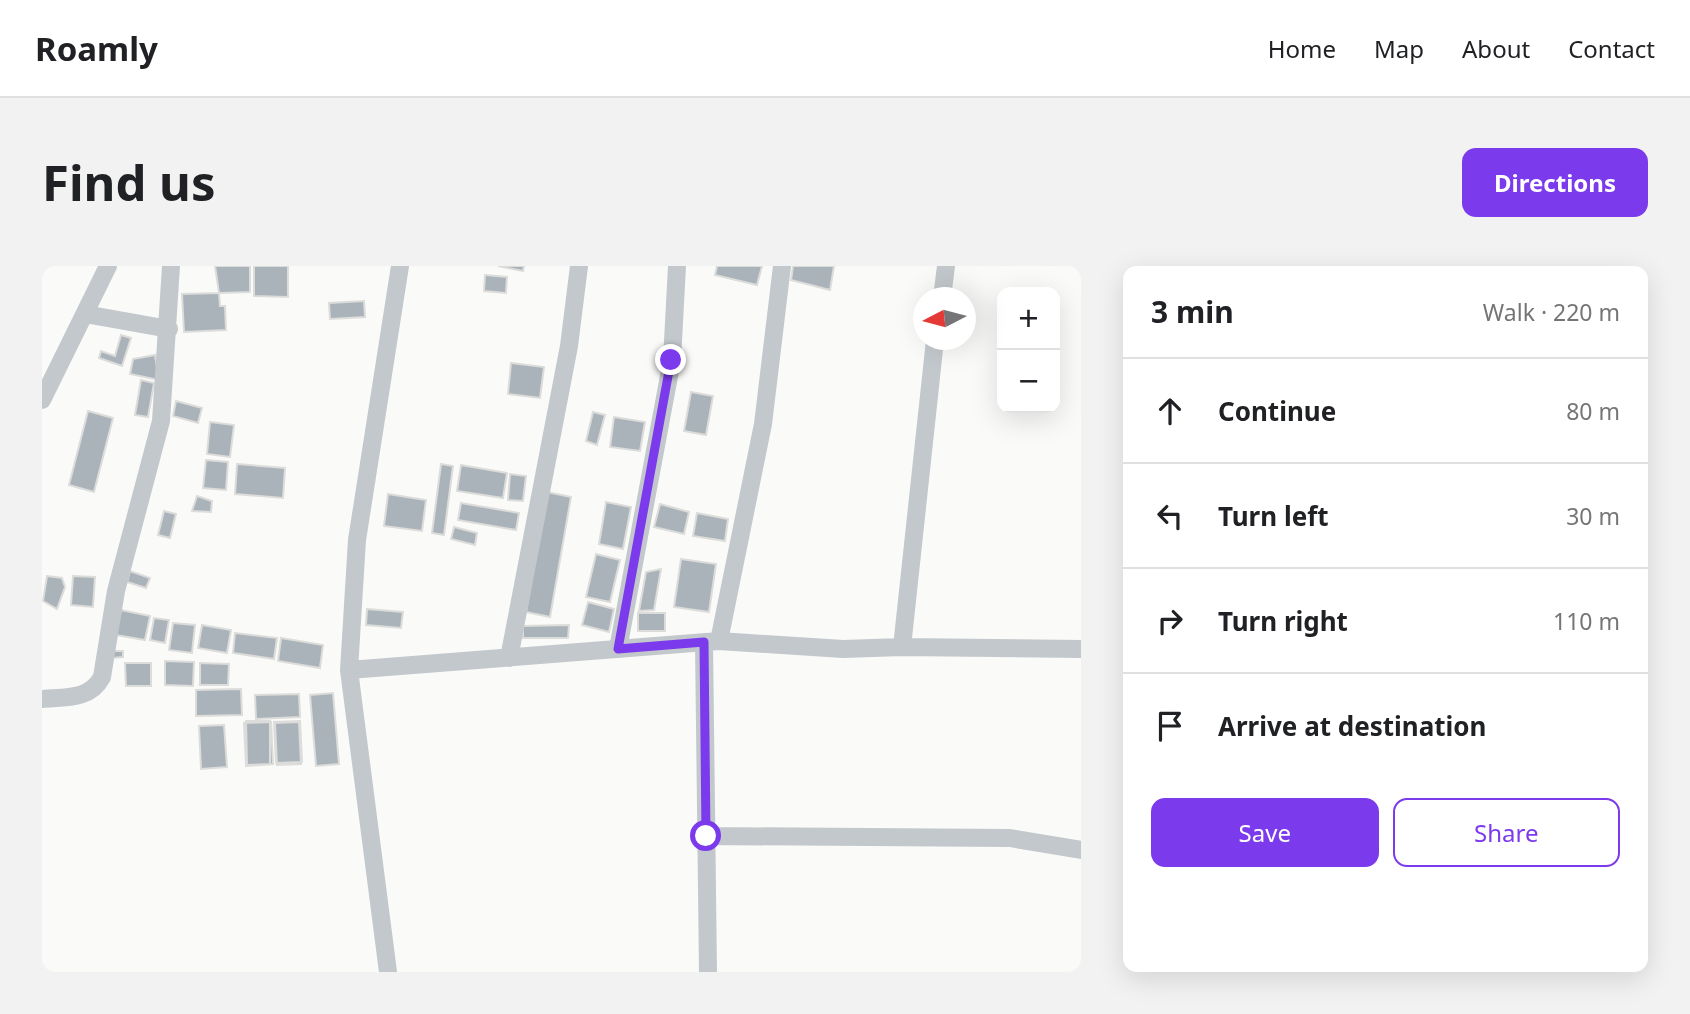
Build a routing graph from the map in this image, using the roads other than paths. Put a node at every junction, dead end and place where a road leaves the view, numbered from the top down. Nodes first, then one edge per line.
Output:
1 (108, 266) edge
2 (172, 266) edge
3 (400, 266) edge
4 (579, 266) edge
5 (677, 266) edge
6 (782, 266) edge
7 (946, 266) edge
8 (943, 287) edge
9 (85, 314) junction
10 (169, 329) junction
11 (935, 350) edge
12 (42, 400) edge
13 (711, 642) junction
14 (902, 647) junction
15 (618, 649) junction
16 (1081, 649) edge
17 (509, 657) junction
18 (349, 670) junction
19 (42, 699) edge
20 (706, 836) junction
21 (1081, 850) edge
22 (388, 972) edge
23 (708, 972) edge

1 - 9 street
2 - 10 street
3 - 18 street
4 - 17 street
5 - 15 street
6 - 13 street
7 - 8 street
9 - 10 street
9 - 12 street
10 - 19 street
11 - 14 street
13 - 14 street
13 - 15 street
13 - 20 street
14 - 16 street
15 - 17 street
17 - 18 street
18 - 22 street
20 - 21 street
20 - 23 street

